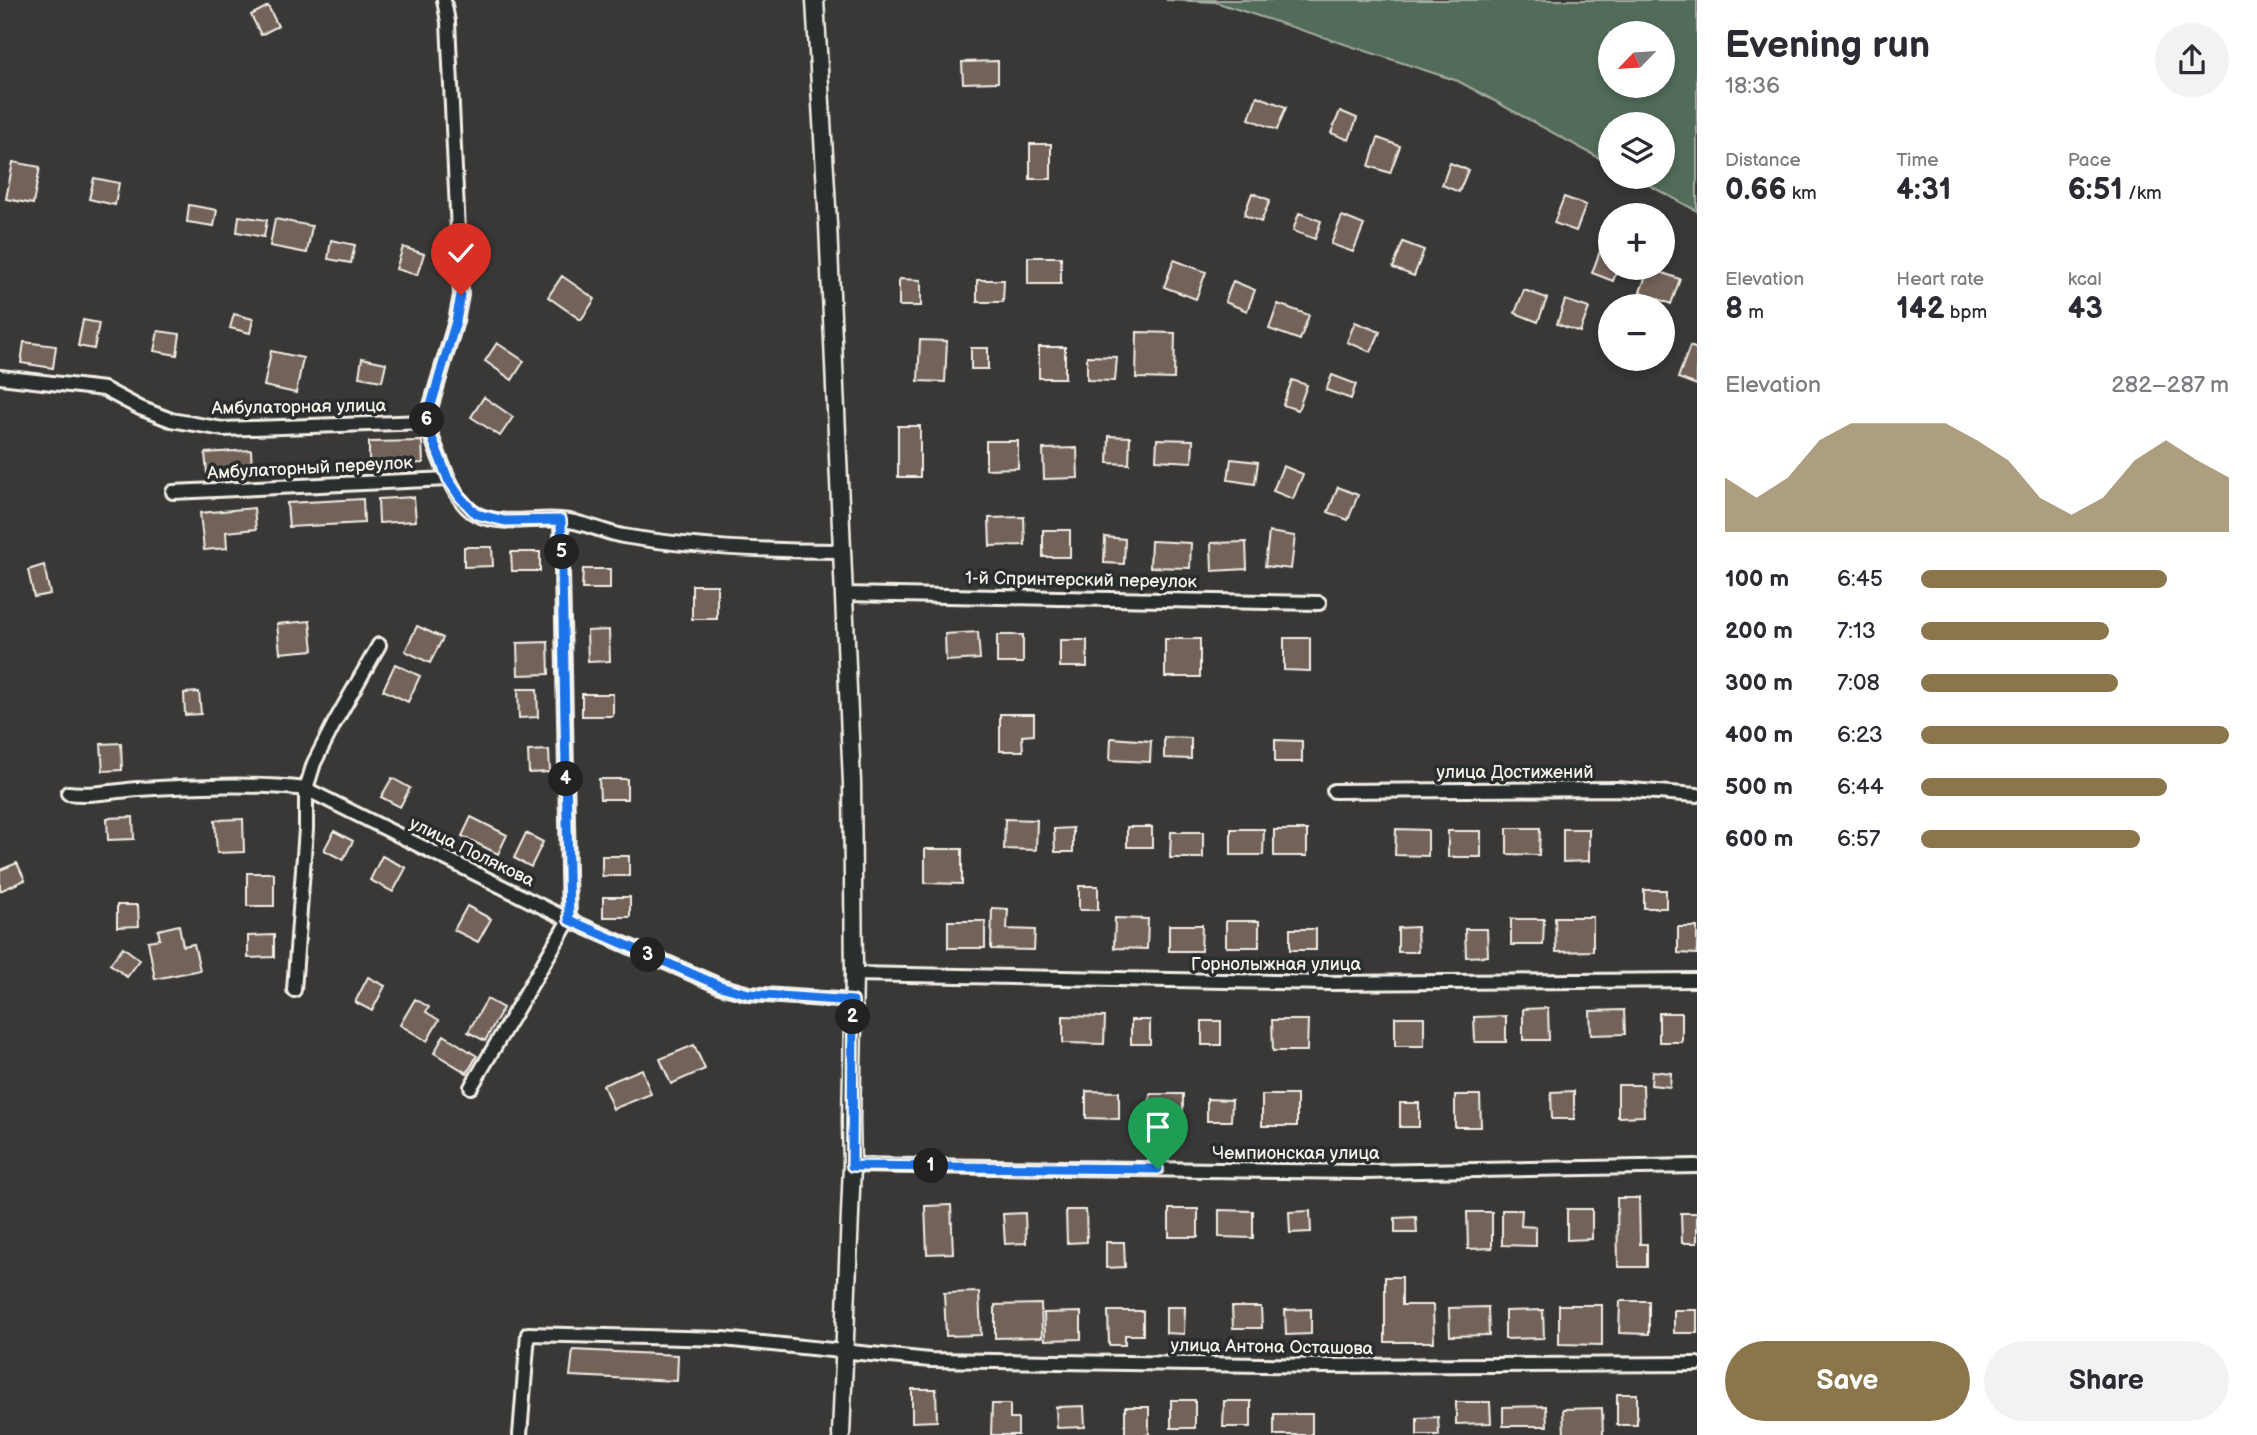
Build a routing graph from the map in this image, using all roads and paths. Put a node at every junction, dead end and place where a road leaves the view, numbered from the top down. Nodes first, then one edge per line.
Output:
1 (444, 0) edge
2 (815, 0) edge
3 (0, 377) edge
4 (426, 422) junction
5 (448, 479) junction
6 (173, 492) dead end
7 (561, 520) junction
8 (841, 551) junction
9 (843, 594) junction
10 (1320, 603) dead end
11 (379, 646) dead end
12 (306, 789) junction
13 (1334, 791) dead end
14 (68, 793) dead end
15 (1697, 795) edge
16 (569, 920) junction
17 (854, 974) junction
18 (1697, 980) edge
19 (294, 990) dead end
20 (853, 1001) junction
21 (471, 1087) dead end
22 (852, 1166) junction
23 (1697, 1166) edge
24 (846, 1351) junction
25 (1697, 1364) edge
26 (520, 1435) edge
27 (841, 1435) edge

1 - 4 street
2 - 8 street
3 - 4 street, Амбулаторная улица
4 - 5 street
5 - 6 street, Амбулаторный переулок
5 - 7 street
7 - 8 street
7 - 16 street
8 - 9 street
9 - 10 street, 1-й Спринтерский переулок
9 - 17 street
11 - 12 street
12 - 14 street, улица Полякова
12 - 16 street, улица Полякова
12 - 19 street
13 - 15 street, улица Достижений
16 - 20 street, улица Полякова
16 - 21 street
17 - 18 street, Горнолыжная улица
17 - 20 street
20 - 22 street
22 - 23 street, Чемпионская улица
22 - 24 street
24 - 25 street, улица Антона Осташова
24 - 26 street, улица Антона Осташова
24 - 27 street

